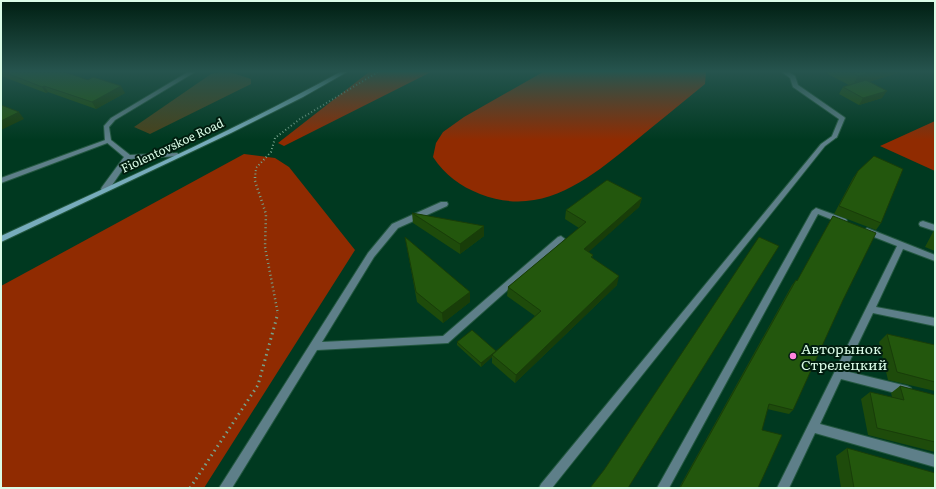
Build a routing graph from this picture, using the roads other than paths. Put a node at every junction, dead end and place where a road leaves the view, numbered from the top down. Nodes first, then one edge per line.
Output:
1 (154, 95) edge
2 (303, 95) edge
3 (808, 95) edge
4 (108, 141) junction
5 (177, 155) junction
6 (128, 157) junction
7 (1, 181) edge
8 (105, 189) junction
9 (444, 204) dead end
10 (924, 224) dead end
11 (935, 228) edge
12 (3, 239) edge
13 (561, 239) dead end
14 (900, 244) junction
15 (935, 258) edge
16 (870, 309) junction
17 (935, 322) edge
18 (314, 346) junction
19 (838, 374) junction
20 (920, 394) edge
21 (813, 427) junction
22 (935, 461) edge
23 (225, 488) edge
24 (545, 488) edge
25 (663, 488) edge
26 (783, 488) edge

1 - 4 street
2 - 5 main road, Fiolentovskoe Road
3 - 24 street
4 - 6 street
4 - 7 street
5 - 6 street
5 - 8 main road, Fiolentovskoe Road
6 - 8 street
8 - 12 main road, Fiolentovskoe Road
9 - 18 street
10 - 11 street
13 - 18 street
14 - 15 street
14 - 16 street
14 - 25 street
16 - 17 street
16 - 19 street
18 - 23 street
19 - 20 street
19 - 21 street
21 - 22 street
21 - 26 street

